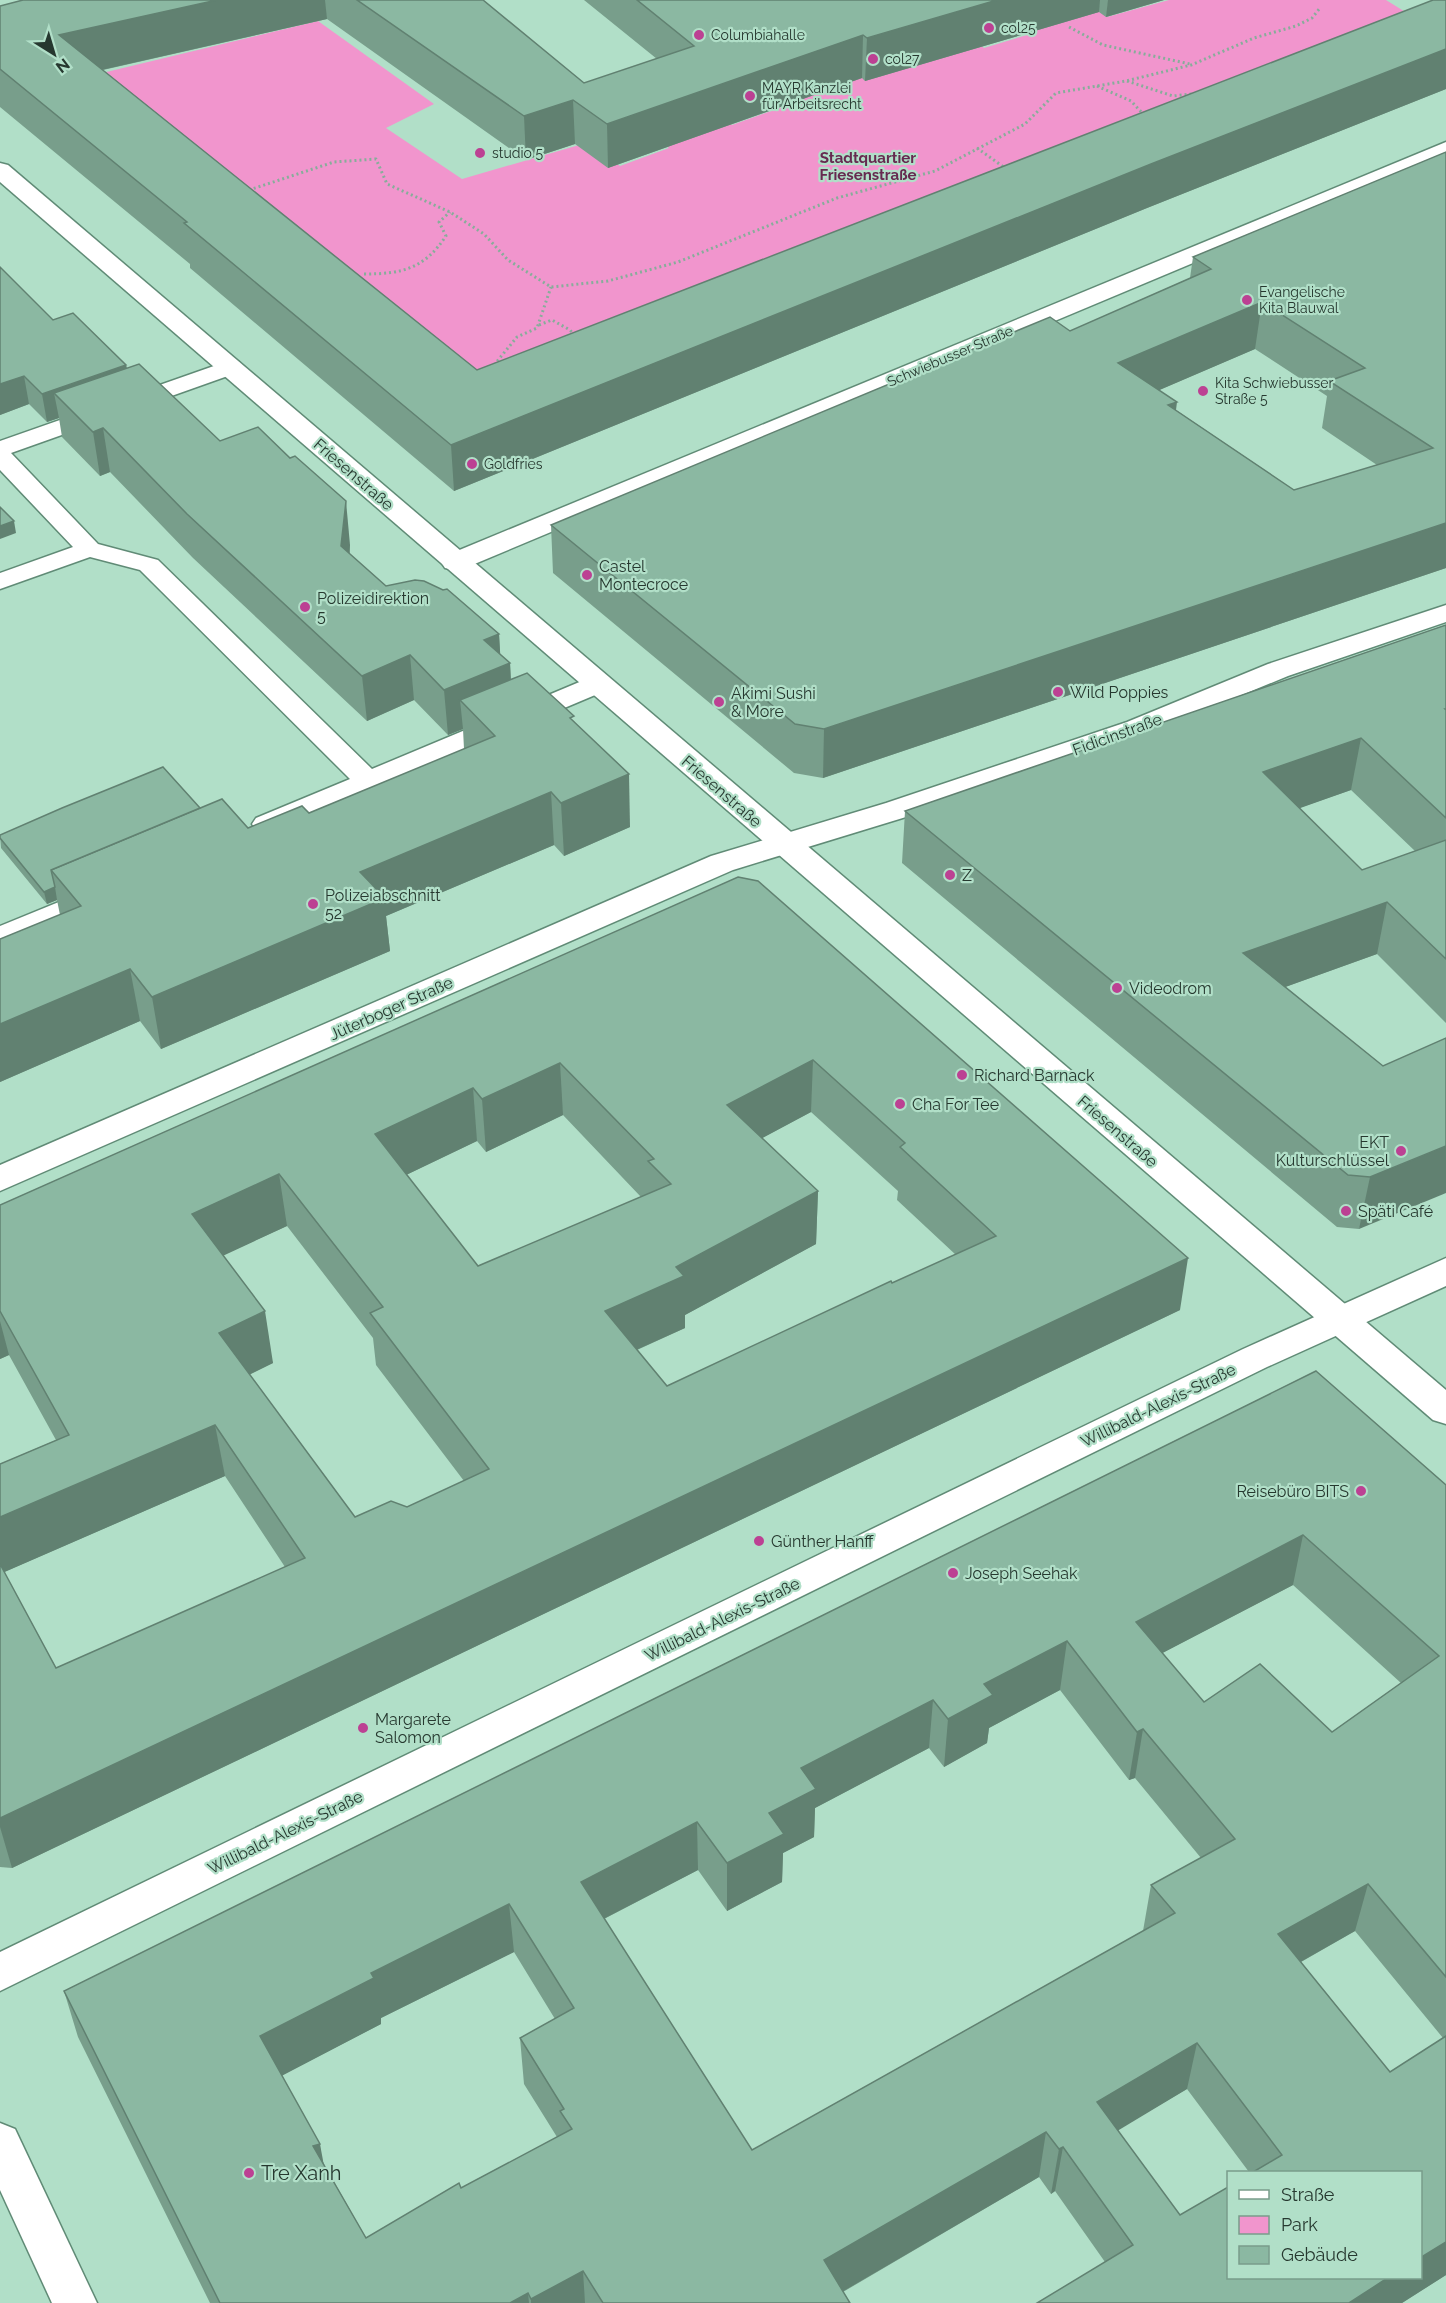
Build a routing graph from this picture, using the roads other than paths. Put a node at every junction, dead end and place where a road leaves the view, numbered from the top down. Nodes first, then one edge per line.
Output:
1 (1446, 149) edge
2 (0, 170) edge
3 (231, 367) junction
4 (0, 449) edge
5 (0, 456) edge
6 (89, 549) junction
7 (454, 562) junction
8 (0, 582) edge
9 (1446, 613) edge
10 (598, 684) junction
11 (368, 781) junction
12 (238, 836) edge
13 (784, 843) junction
14 (119, 886) edge
15 (0, 937) edge
16 (0, 1179) edge
17 (1446, 1271) edge
18 (1339, 1319) junction
19 (1446, 1410) edge
20 (0, 1972) edge
21 (0, 2143) edge
22 (75, 2303) edge

1 - 7 street, Schwiebusser Straße
2 - 3 street, Friesenstraße
3 - 4 lane
3 - 7 street, Friesenstraße
5 - 6 lane
6 - 8 lane
6 - 11 lane
7 - 10 street, Friesenstraße
9 - 13 street, Fidicinstraße
10 - 11 lane
10 - 13 street, Friesenstraße
11 - 12 lane
13 - 16 street, Jüterboger Straße
13 - 18 street, Friesenstraße
14 - 15 lane
17 - 18 street, Willibald-Alexis-Straße
18 - 19 street, Friesenstraße
18 - 20 street, Willibald-Alexis-Straße
21 - 22 street

